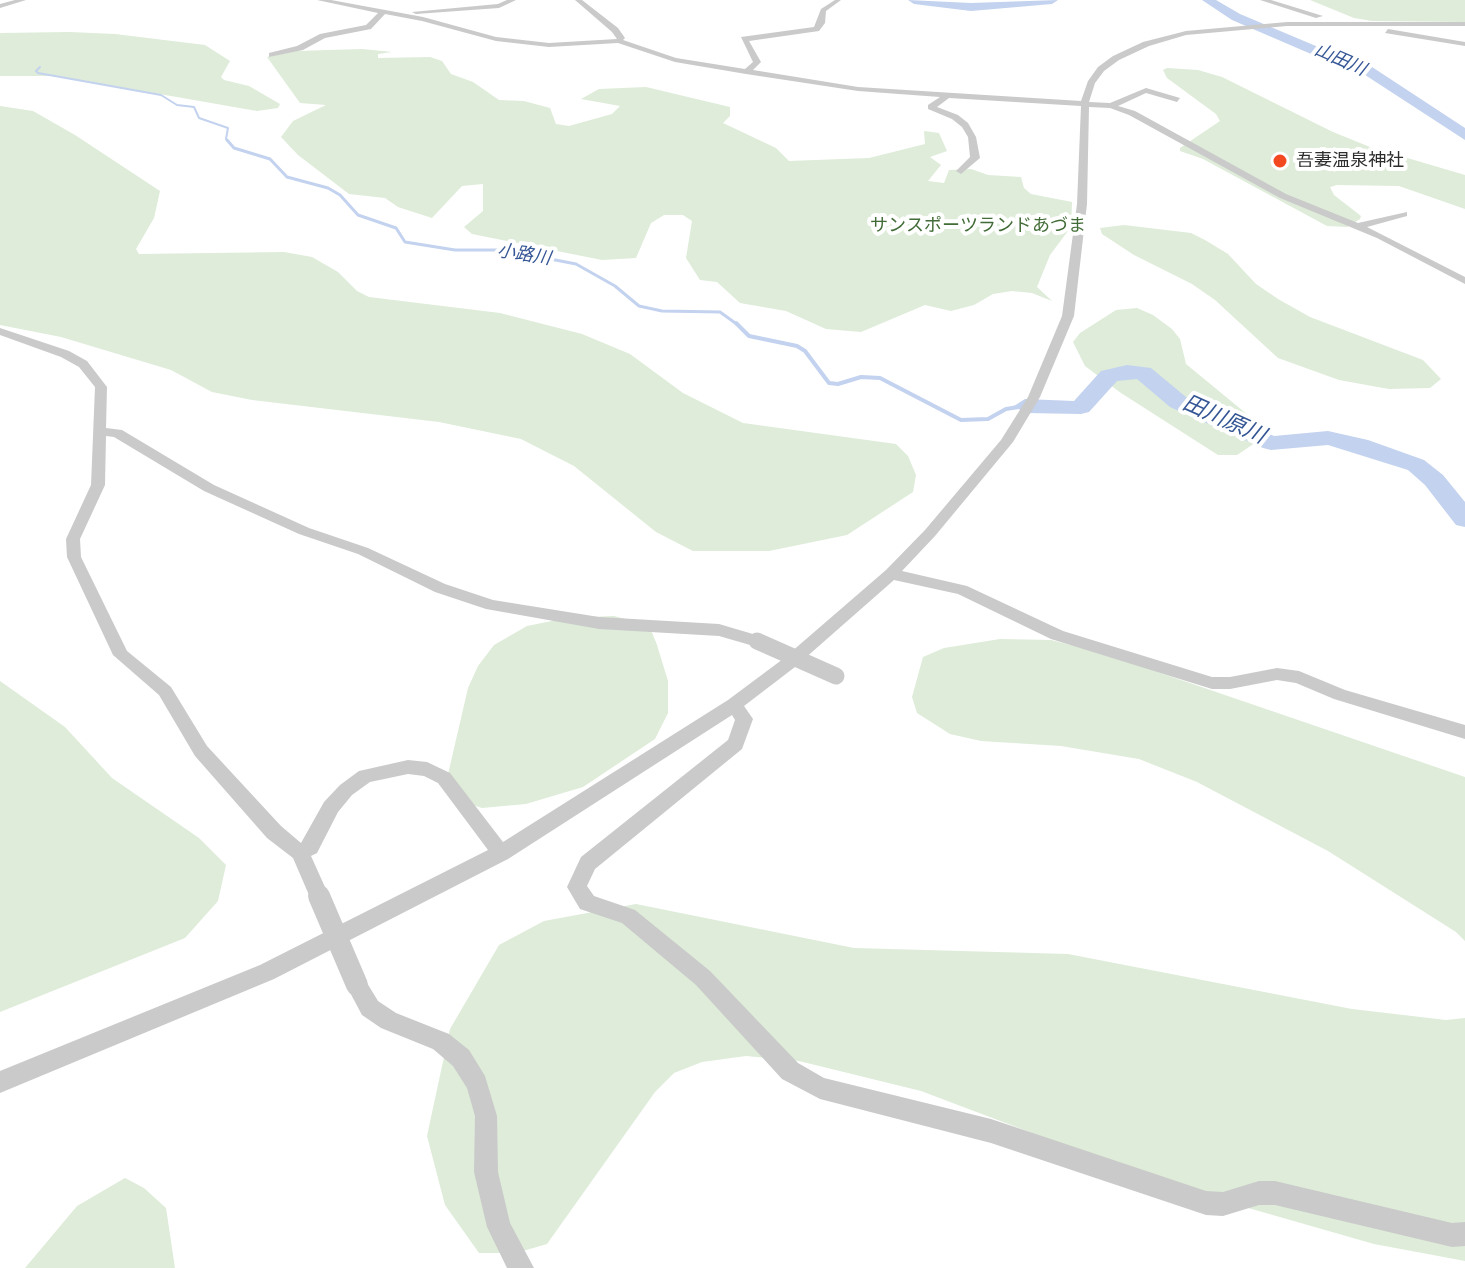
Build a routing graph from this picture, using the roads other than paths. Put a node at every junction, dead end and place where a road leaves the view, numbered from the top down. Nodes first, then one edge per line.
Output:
1 (23, 0) edge
2 (320, 0) edge
3 (338, 0) edge
4 (513, 0) edge
5 (578, 0) edge
6 (1263, 0) edge
7 (838, 1) edge
8 (0, 6) edge
9 (351, 7) junction
10 (382, 13) junction
11 (404, 16) junction
12 (1345, 23) junction
13 (1465, 24) edge
14 (619, 41) junction
15 (1465, 44) edge
16 (272, 55) dead end
17 (746, 72) junction
18 (945, 97) junction
19 (1177, 100) dead end
20 (1085, 102) junction
21 (1111, 106) junction
22 (961, 171) dead end
23 (1403, 214) dead end
24 (1358, 226) junction
25 (1465, 281) edge
26 (0, 331) edge
27 (100, 432) junction
28 (891, 574) junction
29 (836, 676) dead end
30 (734, 705) junction
31 (1465, 732) edge
32 (300, 853) junction
33 (501, 853) junction
34 (0, 1082) edge
35 (1465, 1234) edge
36 (521, 1268) edge

1 - 8 street
2 - 9 street
3 - 9 street
4 - 11 street
5 - 14 street
6 - 12 street
7 - 17 street
9 - 10 street
10 - 11 street
10 - 16 street
11 - 14 street
12 - 13 street
12 - 15 street
12 - 20 street
14 - 17 street
17 - 18 street
18 - 20 street
18 - 22 street
19 - 21 street
20 - 21 street
20 - 28 street
21 - 24 street
23 - 24 street
24 - 25 street
26 - 27 street
27 - 29 street, bridge
27 - 32 street
28 - 30 street
28 - 31 street
30 - 33 street
30 - 35 street
32 - 33 street
32 - 36 street, bridge
33 - 34 street

